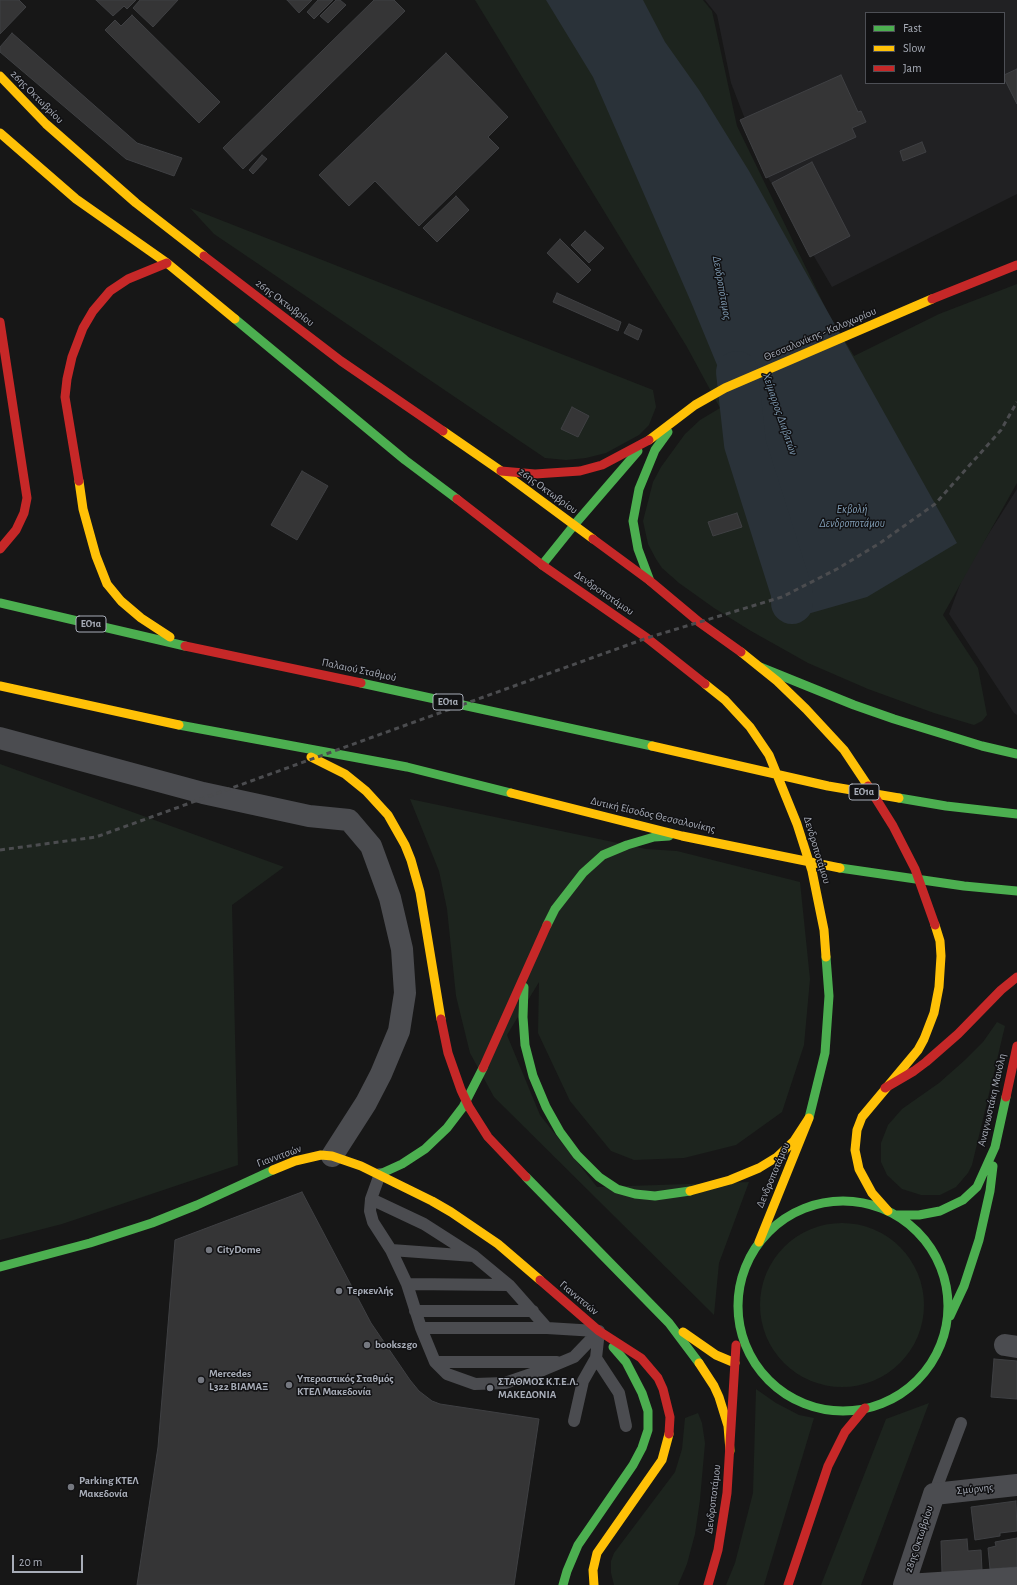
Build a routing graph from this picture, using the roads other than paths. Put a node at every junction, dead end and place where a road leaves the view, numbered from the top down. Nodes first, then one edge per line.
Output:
1 (0, 76) edge
2 (0, 133) edge
3 (167, 263) junction
4 (1017, 265) edge
5 (0, 322) edge
6 (680, 416) junction
7 (644, 444) junction
8 (501, 471) junction
9 (575, 524) junction
10 (0, 549) edge
11 (542, 565) junction
12 (650, 581) junction
13 (0, 603) edge
14 (182, 645) junction
15 (760, 667) junction
16 (0, 686) edge
17 (0, 738) edge
18 (286, 745) junction
19 (1017, 754) edge
20 (1017, 814) edge
21 (682, 836) junction
22 (1017, 891) edge
23 (529, 963) junction
24 (1017, 977) edge
25 (1017, 1046) edge
26 (885, 1088) junction
27 (809, 1118) junction
28 (995, 1147) junction
29 (332, 1156) junction
30 (380, 1174) junction
31 (371, 1199) junction
32 (892, 1213) junction
33 (759, 1242) junction
34 (391, 1250) junction
35 (474, 1256) junction
36 (0, 1267) edge
37 (407, 1284) junction
38 (510, 1285) junction
39 (415, 1311) junction
40 (534, 1311) junction
41 (738, 1318) junction
42 (947, 1322) junction
43 (669, 1323) junction
44 (421, 1328) junction
45 (547, 1328) junction
46 (599, 1331) junction
47 (596, 1358) junction
48 (435, 1362) junction
49 (563, 1362) junction
50 (735, 1363) junction
51 (765, 1377) junction
52 (865, 1408) junction
53 (574, 1421) dead end
54 (961, 1424) dead end
55 (626, 1426) dead end
56 (730, 1451) junction
57 (1017, 1485) edge
58 (934, 1494) junction
59 (1017, 1578) edge
60 (708, 1583) edge
61 (563, 1585) edge
62 (594, 1585) edge
63 (788, 1585) edge
64 (904, 1585) edge
65 (907, 1585) edge

1 - 8 main road, 26ης Οκτωβρίου
2 - 3 main road
3 - 11 main road
3 - 14 main road
4 - 6 main road, Θεσσαλονίκης - Καλοχωρίου
5 - 10 main road
6 - 7 main road, Θεσσαλονίκης - Καλοχωρίου
6 - 12 main road
7 - 8 main road
7 - 9 main road
8 - 9 main road, 26ης Οκτωβρίου
9 - 11 main road
9 - 12 main road
11 - 27 main road, Δενδροποτάμου
12 - 15 main road
13 - 14 main road, Παλαιού Σταθμού / ΕΟ1α
14 - 20 main road, Παλαιού Σταθμού / ΕΟ1α
15 - 19 main road
15 - 26 main road
16 - 18 main road
17 - 29 street
18 - 21 main road, Δυτική Είσοδος Θεσσαλονίκης
18 - 43 main road
21 - 22 main road, Δυτική Είσοδος Θεσσαλονίκης
21 - 23 main road
23 - 27 main road
23 - 30 main road
24 - 26 main road
25 - 28 main road, Αναγνωστάκη Μανόλη
26 - 32 main road
27 - 33 main road, Δενδροποτάμου
28 - 32 main road, Αναγνωστάκη Μανόλη
28 - 42 main road
29 - 30 main road, Γιαννιτσών
29 - 36 main road, Γιαννιτσών
30 - 31 lane
30 - 46 main road, Γιαννιτσών
31 - 34 lane
31 - 35 lane
32 - 33 main road, Δενδροποτάμου
32 - 42 main road, Δενδροποτάμου
33 - 41 main road, Δενδροποτάμου
34 - 35 lane
34 - 37 lane
35 - 38 lane
37 - 38 lane
37 - 39 lane
38 - 40 lane
39 - 40 lane
39 - 44 lane
40 - 45 lane
41 - 50 main road, Δενδροποτάμου
41 - 51 main road, Δενδροποτάμου
42 - 52 main road, Δενδροποτάμου
43 - 50 main road
43 - 56 main road
44 - 45 lane
44 - 48 lane
45 - 46 lane
46 - 47 lane
46 - 49 lane
46 - 61 main road, Γιαννιτσών
46 - 62 main road, Γιαννιτσών
47 - 53 lane
47 - 55 lane
48 - 49 lane
48 - 49 lane
50 - 51 main road
50 - 56 main road, Δενδροποτάμου
51 - 52 main road, Δενδροποτάμου
52 - 63 main road
54 - 58 lane
56 - 60 main road, Δενδροποτάμου
57 - 58 street, Σμύρνης
58 - 64 street, 28ης Οκτωβρίου
59 - 65 street

